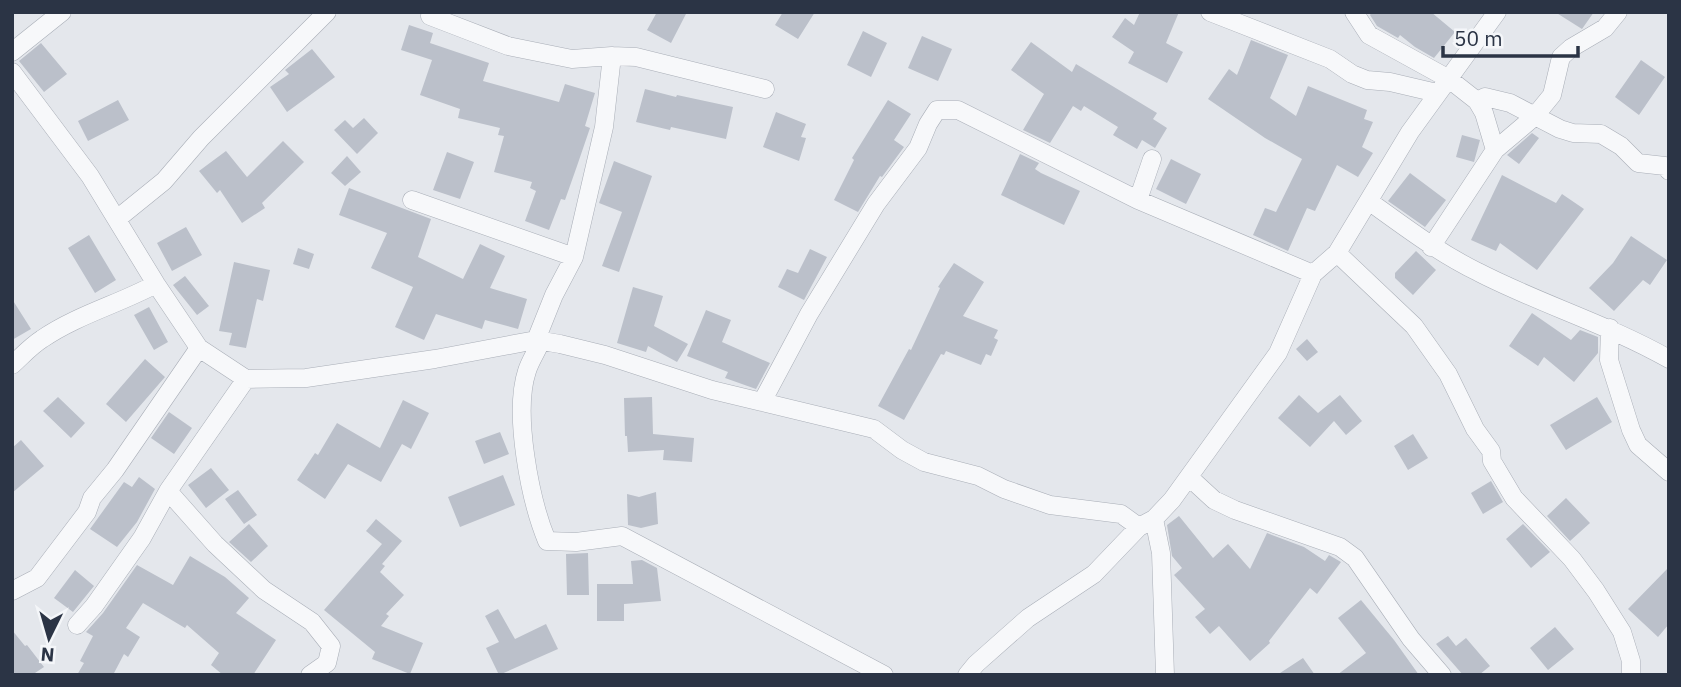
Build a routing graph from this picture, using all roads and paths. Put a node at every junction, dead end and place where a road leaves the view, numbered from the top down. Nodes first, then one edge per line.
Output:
1 (62, 12) edge
2 (327, 12) edge
3 (1210, 12) edge
4 (1354, 12) edge
5 (1497, 12) edge
6 (1618, 12) edge
7 (430, 16) dead end
8 (12, 52) edge
9 (612, 56) junction
10 (12, 72) edge
11 (1449, 79) junction
12 (765, 89) dead end
13 (1437, 93) junction
14 (1477, 101) junction
15 (1534, 117) junction
16 (1495, 150) junction
17 (1152, 159) dead end
18 (1669, 171) edge
19 (412, 200) dead end
20 (1138, 200) junction
21 (1370, 202) junction
22 (117, 219) junction
23 (1432, 247) junction
24 (1337, 253) junction
25 (574, 257) junction
26 (1313, 274) junction
27 (156, 284) junction
28 (1610, 328) junction
29 (539, 341) junction
30 (199, 348) junction
31 (1669, 359) edge
32 (12, 365) edge
33 (246, 379) junction
34 (762, 402) junction
35 (1669, 472) edge
36 (1189, 477) junction
37 (167, 491) junction
38 (1146, 523) junction
39 (12, 591) edge
40 (77, 625) dead end
41 (310, 675) edge
42 (884, 675) edge
43 (967, 675) edge
44 (1165, 675) edge
45 (1442, 675) edge
46 (1631, 675) edge

1 - 8 street
2 - 22 street
3 - 13 street
4 - 11 street
5 - 11 street
6 - 15 street
7 - 9 street
9 - 12 street
9 - 25 street
10 - 22 street
11 - 13 street
11 - 14 street
13 - 21 street
14 - 15 street
14 - 16 street
15 - 16 street
15 - 18 street
16 - 23 street
17 - 20 street
19 - 25 street
20 - 26 street
20 - 34 street
21 - 23 street
21 - 24 street
22 - 27 street
23 - 28 street
24 - 26 street
24 - 46 street
25 - 29 street
26 - 36 street
27 - 30 street
27 - 32 street
28 - 31 street
28 - 35 street
29 - 33 street
29 - 34 street
29 - 42 street
30 - 33 street
30 - 39 street
33 - 37 street
34 - 38 street
36 - 38 street
36 - 45 street
37 - 40 street
37 - 41 street
38 - 43 street
38 - 44 street

